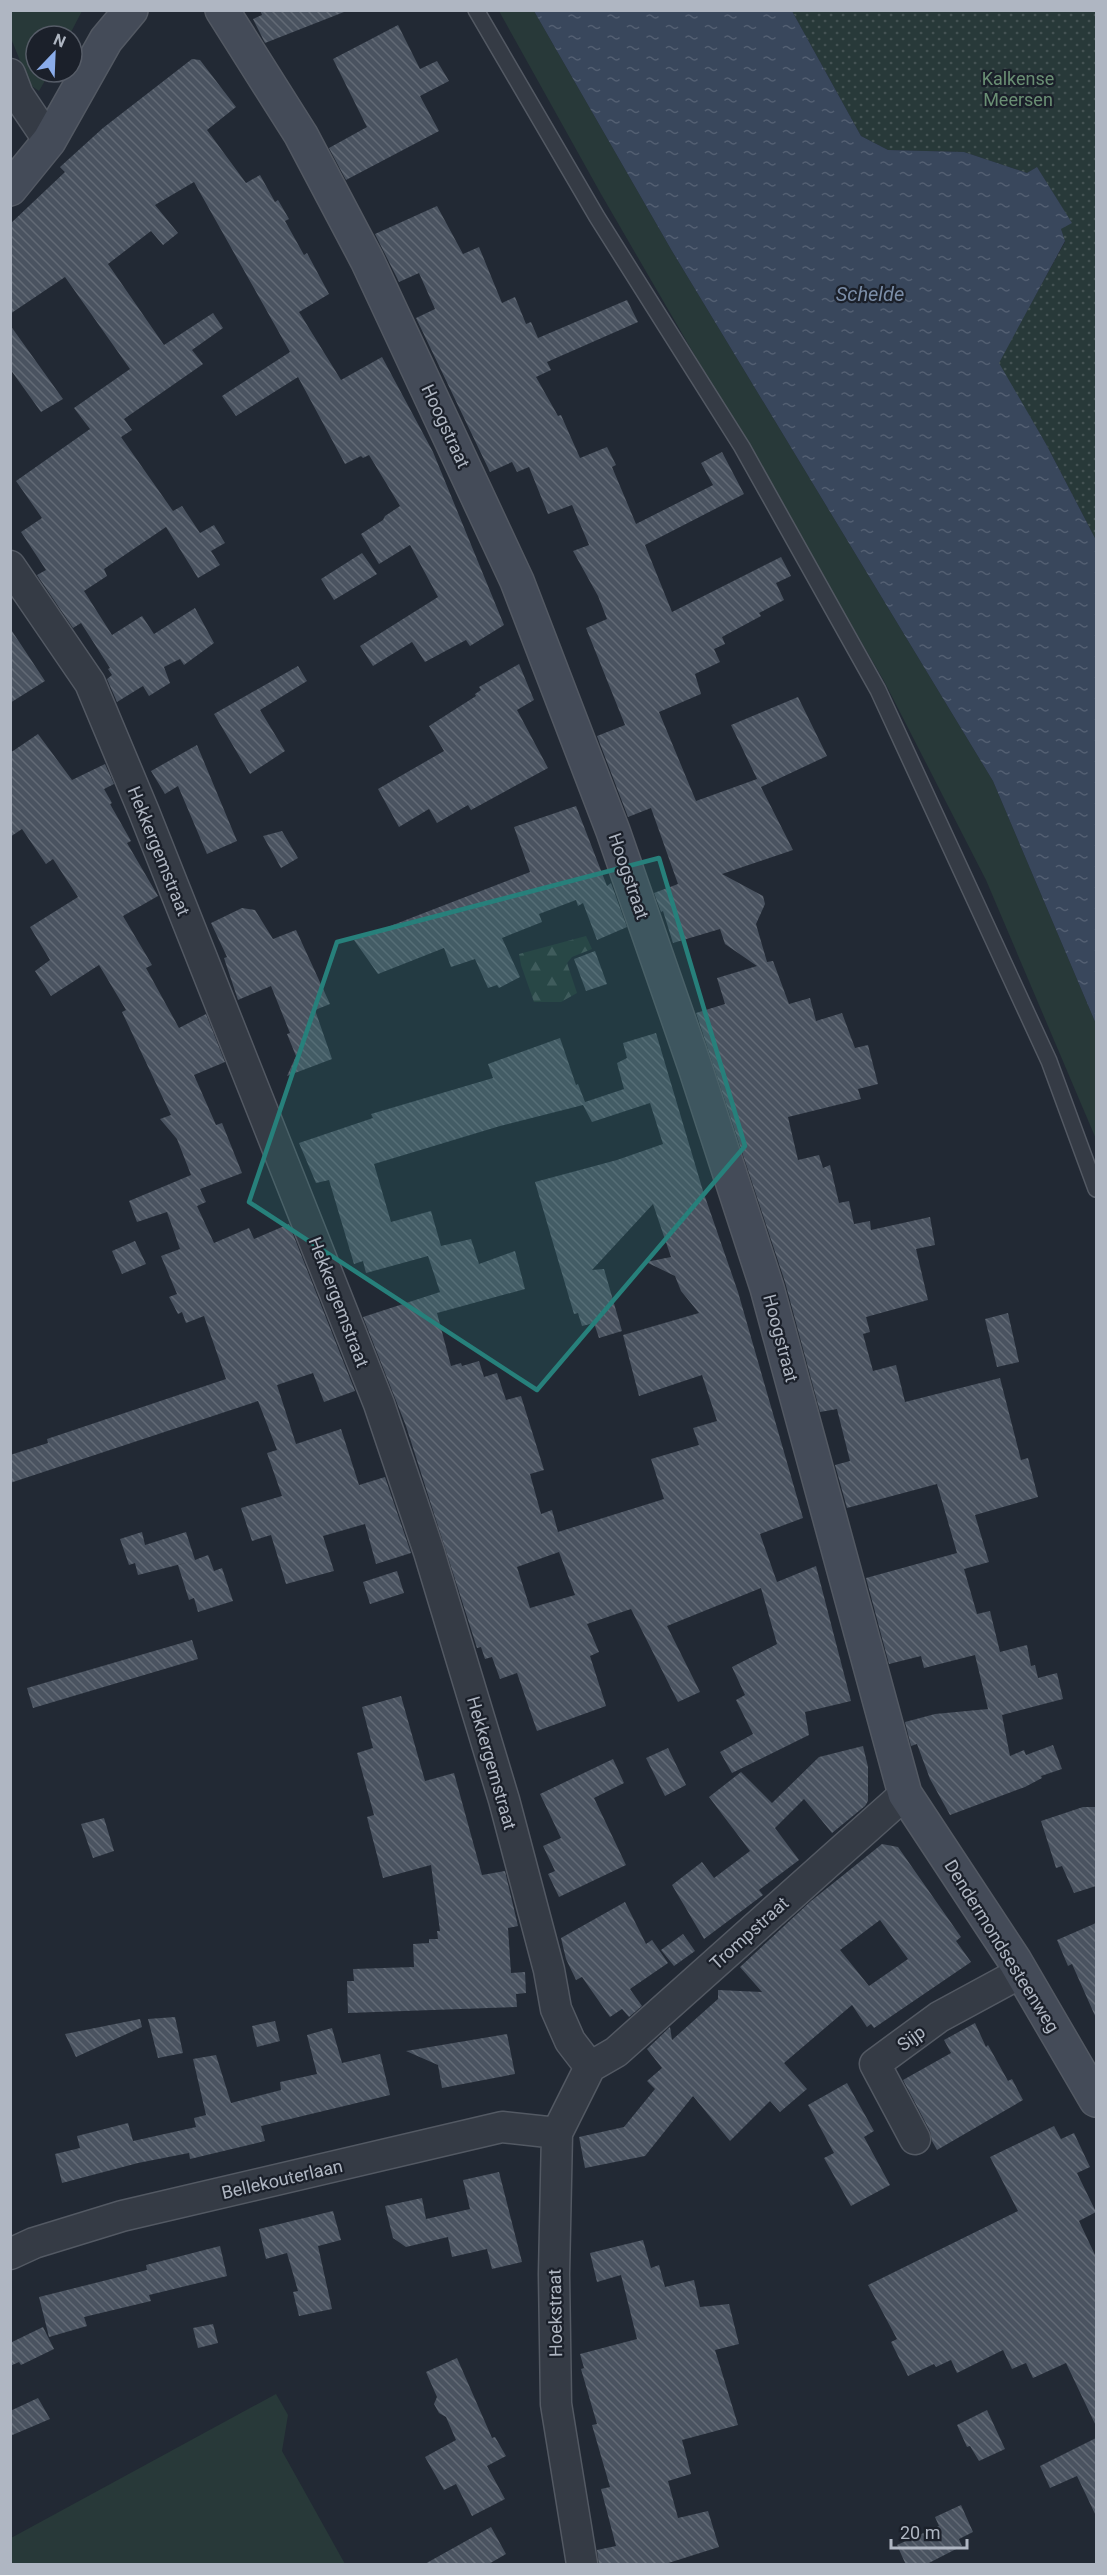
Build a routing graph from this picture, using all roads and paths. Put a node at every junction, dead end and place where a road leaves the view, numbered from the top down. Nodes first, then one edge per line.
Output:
1 (131, 10) edge
2 (222, 10) edge
3 (476, 10) edge
4 (10, 74) edge
5 (49, 141) junction
6 (10, 189) edge
7 (10, 566) edge
8 (1096, 1189) edge
9 (904, 1794) junction
10 (1022, 1972) junction
11 (590, 2067) junction
12 (1096, 2100) edge
13 (557, 2133) junction
14 (915, 2139) dead end
15 (10, 2254) edge
16 (582, 2565) edge

1 - 5 main road
2 - 9 main road, Hoogstraat
3 - 8 lane
4 - 5 street
5 - 6 main road
7 - 11 street, Hekkergemstraat
9 - 10 main road, Dendermondsesteenweg
9 - 11 street, Trompstraat
10 - 12 main road, Dendermondsesteenweg
10 - 14 street, Sijp
11 - 13 street, Hoekstraat
13 - 15 street, Bellekouterlaan
13 - 16 street, Hoekstraat

